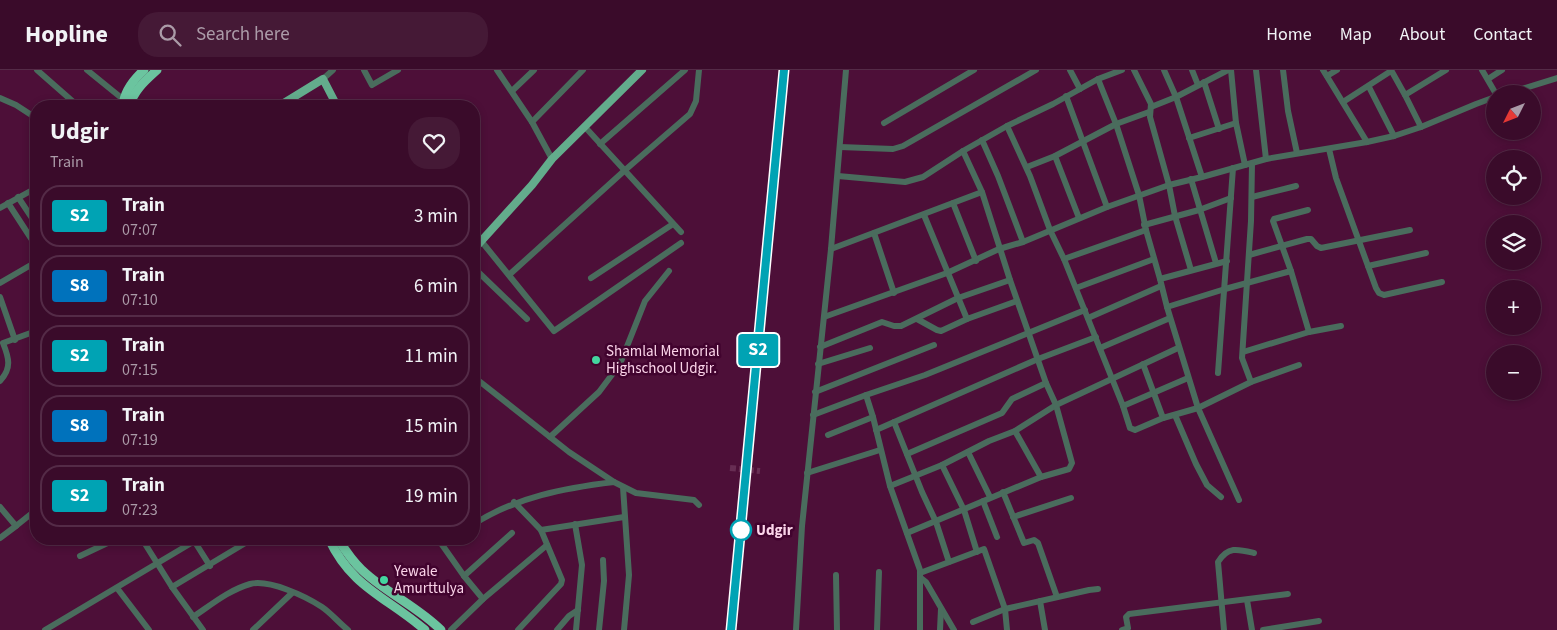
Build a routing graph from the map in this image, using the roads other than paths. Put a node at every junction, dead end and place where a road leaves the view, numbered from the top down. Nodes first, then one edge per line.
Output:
1 (37, 70) edge
2 (87, 70) edge
3 (142, 70) edge
4 (157, 70) edge
5 (333, 70) edge
6 (364, 70) edge
7 (398, 70) edge
8 (498, 70) edge
9 (534, 70) edge
10 (583, 70) edge
11 (642, 70) edge
12 (685, 70) edge
13 (699, 70) edge
14 (846, 70) edge
15 (974, 70) edge
16 (1036, 70) edge
17 (1070, 70) edge
18 (1122, 70) edge
19 (1134, 70) edge
20 (1164, 70) edge
21 (1192, 70) edge
22 (1230, 70) edge
23 (1256, 70) edge
24 (1283, 70) edge
25 (1323, 70) edge
26 (1337, 70) edge
27 (1446, 70) edge
28 (1482, 70) edge
29 (1502, 70) edge
30 (1391, 71) edge
31 (1327, 76) junction
32 (1557, 78) edge
33 (324, 79) junction
34 (1098, 79) junction
35 (1488, 79) junction
36 (1201, 83) junction
37 (1491, 85) edge
38 (1535, 85) edge
39 (1368, 87) junction
40 (1080, 89) junction
41 (512, 91) junction
42 (1405, 94) junction
43 (1066, 96) junction
44 (1176, 97) junction
45 (0, 98) edge
46 (71, 100) edge
47 (121, 100) edge
48 (126, 100) edge
49 (132, 100) edge
50 (289, 100) edge
51 (334, 100) edge
52 (1486, 101) edge
53 (1343, 102) junction
54 (1150, 110) junction
55 (30, 114) edge
56 (532, 122) junction
57 (884, 123) dead end
58 (1236, 123) junction
59 (1116, 124) junction
60 (1007, 126) junction
61 (585, 127) junction
62 (1421, 127) junction
63 (1219, 129) junction
64 (1394, 136) junction
65 (1189, 138) junction
66 (982, 140) junction
67 (1082, 142) junction
68 (1367, 142) junction
69 (600, 144) junction
70 (840, 147) junction
71 (1329, 149) junction
72 (963, 151) junction
73 (1297, 153) junction
74 (1055, 156) junction
75 (552, 159) junction
76 (1266, 159) junction
77 (1252, 164) junction
78 (1245, 165) junction
79 (1027, 167) junction
80 (1233, 168) junction
81 (624, 171) junction
82 (838, 176) junction
83 (1202, 177) junction
84 (1191, 179) junction
85 (1169, 184) junction
86 (1296, 186) dead end
87 (30, 191) edge
88 (982, 192) junction
89 (1139, 195) junction
90 (18, 197) junction
91 (1252, 197) junction
92 (1231, 198) junction
93 (8, 203) junction
94 (953, 203) junction
95 (0, 207) edge
96 (1106, 207) junction
97 (1199, 210) junction
98 (1308, 210) dead end
99 (30, 215) edge
100 (924, 215) junction
101 (1175, 216) junction
102 (1079, 218) junction
103 (673, 224) junction
104 (1145, 228) junction
105 (1050, 230) junction
106 (1410, 230) dead end
107 (680, 232) dead end
108 (874, 233) junction
109 (30, 237) edge
110 (482, 242) joint
111 (1023, 242) junction
112 (1359, 242) junction
113 (681, 243) dead end
114 (1282, 247) junction
115 (831, 249) junction
116 (1000, 250) junction
117 (1426, 253) dead end
118 (1249, 255) junction
119 (1154, 258) junction
120 (1064, 259) junction
121 (976, 261) junction
122 (1227, 261) junction
123 (1216, 263) junction
124 (30, 266) edge
125 (1368, 266) junction
126 (1190, 270) junction
127 (669, 271) dead end
128 (1291, 271) junction
129 (947, 273) junction
130 (480, 274) edge
131 (509, 275) junction
132 (591, 278) dead end
133 (1010, 280) junction
134 (1161, 282) junction
135 (1442, 282) dead end
136 (0, 283) edge
137 (1247, 283) junction
138 (1076, 288) junction
139 (1225, 289) junction
140 (894, 293) junction
141 (0, 298) edge
142 (958, 298) junction
143 (1017, 301) junction
144 (1167, 307) junction
145 (1085, 310) junction
146 (824, 317) junction
147 (1088, 318) junction
148 (1170, 318) junction
149 (527, 319) dead end
150 (917, 319) junction
151 (967, 319) junction
152 (1341, 326) dead end
153 (1309, 332) junction
154 (1029, 333) junction
155 (30, 334) edge
156 (1096, 337) junction
157 (15, 340) junction
158 (934, 345) dead end
159 (820, 347) junction
160 (870, 348) dead end
161 (1100, 348) junction
162 (1178, 348) junction
163 (1242, 352) junction
164 (1038, 359) junction
165 (818, 364) junction
166 (1142, 364) junction
167 (1299, 365) dead end
168 (1218, 373) dead end
169 (1111, 378) junction
170 (1188, 378) junction
171 (0, 381) edge
172 (480, 382) edge
173 (1251, 382) junction
174 (1046, 383) junction
175 (815, 392) junction
176 (1155, 392) junction
177 (866, 395) junction
178 (1056, 404) junction
179 (1123, 406) junction
180 (1198, 408) junction
181 (813, 415) junction
182 (1175, 415) junction
183 (873, 417) junction
184 (1163, 418) junction
185 (894, 422) junction
186 (876, 430) junction
187 (1015, 431) junction
188 (828, 435) dead end
189 (550, 437) junction
190 (880, 450) junction
191 (968, 452) junction
192 (906, 454) junction
193 (942, 465) junction
194 (807, 473) junction
195 (915, 476) junction
196 (1041, 477) junction
197 (614, 482) junction
198 (890, 486) junction
199 (623, 487) junction
200 (1003, 492) junction
201 (990, 497) junction
202 (1221, 497) dead end
203 (1071, 498) dead end
204 (1239, 500) dead end
205 (983, 501) junction
206 (514, 502) junction
207 (699, 505) dead end
208 (0, 506) edge
209 (964, 510) junction
210 (30, 515) edge
211 (624, 517) junction
212 (1013, 517) junction
213 (480, 520) edge
214 (936, 522) junction
215 (575, 524) junction
216 (16, 526) junction
217 (541, 530) junction
218 (512, 533) dead end
219 (907, 533) junction
220 (997, 537) dead end
221 (0, 538) edge
222 (103, 545) edge
223 (148, 545) edge
224 (186, 545) edge
225 (198, 545) edge
226 (243, 545) edge
227 (332, 545) edge
228 (342, 545) edge
229 (442, 545) edge
230 (547, 545) junction
231 (977, 552) junction
232 (1254, 553) dead end
233 (80, 556) dead end
234 (602, 560) dead end
235 (949, 562) junction
236 (158, 563) junction
237 (210, 566) junction
238 (879, 572) dead end
239 (836, 575) dead end
240 (920, 575) junction
241 (464, 576) junction
242 (172, 587) junction
243 (117, 588) junction
244 (1098, 589) dead end
245 (292, 593) junction
246 (1288, 594) dead end
247 (1057, 597) junction
248 (483, 598) junction
249 (1247, 600) junction
250 (1040, 601) junction
251 (1222, 603) junction
252 (940, 607) junction
253 (578, 610) junction
254 (1005, 610) junction
255 (193, 617) junction
256 (1319, 621) dead end
257 (973, 622) dead end
258 (46, 630) edge
259 (149, 630) edge
260 (203, 630) edge
261 (252, 630) edge
262 (348, 630) edge
263 (425, 630) edge
264 (441, 630) edge
265 (451, 630) edge
266 (518, 630) edge
267 (557, 630) edge
268 (576, 630) edge
269 (599, 630) edge
270 (624, 630) edge
271 (796, 630) edge
272 (837, 630) edge
273 (877, 630) edge
274 (920, 630) edge
275 (940, 630) edge
276 (954, 630) edge
277 (1007, 630) edge
278 (1045, 630) edge
279 (1122, 630) edge
280 (1224, 630) edge
281 (1252, 630) edge
282 (1264, 630) edge

1 - 46 street
2 - 47 street
3 - 48 highway
4 - 49 highway
5 - 33 street
6 - 7 street
8 - 41 street
9 - 41 street
10 - 56 street
11 - 61 main road
12 - 69 street
13 - 81 street
14 - 70 street
15 - 57 street
16 - 70 street
17 - 40 street
18 - 34 street
19 - 54 street
20 - 44 street
21 - 36 street
22 - 36 street
22 - 58 street
23 - 76 street
24 - 73 street
25 - 31 street
26 - 31 street
27 - 42 street
28 - 35 street
29 - 35 street
30 - 39 street
30 - 42 street
31 - 53 street
32 - 38 street
33 - 50 main road
33 - 51 main road
34 - 40 street
34 - 59 street
35 - 37 street
36 - 44 street
36 - 63 street
39 - 53 street
39 - 64 street
40 - 43 street
41 - 56 street
42 - 62 street
43 - 60 street
43 - 67 street
44 - 54 street
44 - 65 street
45 - 55 street
52 - 62 street
53 - 68 street
54 - 59 street
54 - 85 street
56 - 75 street
58 - 63 street
58 - 78 street
59 - 67 street
59 - 89 street
60 - 66 street
60 - 79 street
61 - 69 street
61 - 75 main road
62 - 64 street
63 - 65 street
64 - 68 street
65 - 83 street
66 - 72 street
66 - 111 street
67 - 74 street
67 - 96 street
68 - 71 street
69 - 81 street
70 - 82 street
71 - 73 street
71 - 112 street
72 - 82 street
72 - 88 street
73 - 76 street
74 - 79 street
74 - 102 street
75 - 110 main road
76 - 77 street
77 - 78 street
77 - 91 street
78 - 80 street
79 - 105 street
80 - 83 street
80 - 92 street
81 - 103 street
81 - 131 street
82 - 115 street
83 - 84 street
84 - 85 street
84 - 97 street
85 - 89 street
85 - 101 street
86 - 91 street
87 - 90 street
88 - 94 street
88 - 116 street
89 - 96 street
89 - 104 street
90 - 93 street
90 - 99 street
91 - 118 street
92 - 97 street
92 - 122 street
93 - 95 street
93 - 109 street
94 - 100 street
94 - 121 street
96 - 102 street
97 - 101 street
97 - 123 street
98 - 114 street
100 - 108 street
100 - 129 street
101 - 104 street
101 - 126 street
102 - 105 street
103 - 107 street
103 - 132 street
104 - 119 street
104 - 120 street
105 - 111 street
105 - 120 street
106 - 112 street
108 - 115 street
108 - 140 street
110 - 131 street
111 - 116 street
112 - 114 street
112 - 125 street
113 - 131 street
114 - 118 street
114 - 128 street
115 - 146 street
116 - 121 street
116 - 133 street
117 - 125 street
118 - 137 street
119 - 134 street
119 - 138 street
120 - 138 street
121 - 129 street
122 - 123 street
122 - 139 street
123 - 126 street
124 - 136 street
125 - 135 street
126 - 134 street
127 - 189 street
128 - 137 street
128 - 153 street
129 - 140 street
129 - 142 street
130 - 149 street
133 - 142 street
133 - 143 street
134 - 144 street
134 - 147 street
137 - 139 street
137 - 163 street
138 - 145 street
139 - 144 street
139 - 168 street
140 - 146 street
141 - 157 street
142 - 150 street
142 - 151 street
143 - 151 street
143 - 154 street
144 - 148 street
145 - 147 street
145 - 154 street
146 - 159 street
147 - 156 street
148 - 161 street
148 - 162 street
150 - 151 street
150 - 159 street
152 - 153 street
153 - 163 street
154 - 164 street
154 - 177 street
155 - 157 street
156 - 161 street
156 - 164 street
157 - 171 street
158 - 175 street
159 - 165 street
160 - 165 street
161 - 169 street
162 - 166 street
162 - 170 street
163 - 173 street
164 - 174 street
164 - 185 street
165 - 175 street
166 - 169 street
166 - 176 street
167 - 173 street
169 - 178 street
169 - 179 street
170 - 176 street
170 - 180 street
172 - 189 street
173 - 180 street
174 - 178 street
174 - 192 street
175 - 181 street
176 - 179 street
176 - 184 street
177 - 181 street
177 - 183 street
178 - 187 street
178 - 196 street
179 - 184 street
180 - 182 street
180 - 204 street
181 - 194 street
182 - 184 street
182 - 202 street
183 - 186 street
183 - 188 street
185 - 186 street
185 - 192 street
186 - 190 street
187 - 191 street
187 - 196 street
189 - 197 street
190 - 194 street
190 - 198 street
191 - 193 street
191 - 201 street
192 - 195 street
193 - 195 street
193 - 209 street
194 - 271 street
195 - 198 street
195 - 214 street
196 - 200 street
197 - 199 street
197 - 206 street
198 - 219 street
199 - 207 street
199 - 211 street
200 - 201 street
200 - 212 street
201 - 205 street
203 - 212 street
205 - 209 street
205 - 220 street
206 - 213 street
206 - 217 street
208 - 216 street
209 - 214 street
209 - 231 street
210 - 216 street
211 - 215 street
211 - 270 street
212 - 247 street
214 - 219 street
214 - 235 street
215 - 217 street
215 - 253 street
216 - 221 street
217 - 230 street
218 - 241 street
219 - 240 street
222 - 233 street
223 - 236 street
224 - 236 street
225 - 237 street
226 - 237 street
227 - 263 highway
228 - 264 highway
229 - 241 street
230 - 248 street
230 - 266 street
231 - 235 street
231 - 254 street
232 - 251 street
234 - 269 street
235 - 240 street
236 - 242 street
236 - 243 street
237 - 242 street
238 - 273 street
239 - 272 street
240 - 252 street
240 - 274 street
241 - 248 street
242 - 255 street
243 - 258 street
243 - 259 street
244 - 247 street
245 - 255 street
245 - 261 street
245 - 262 street
246 - 249 street
247 - 250 street
248 - 265 street
249 - 251 street
249 - 281 street
250 - 254 street
250 - 278 street
251 - 279 street
251 - 280 street
252 - 275 street
252 - 276 street
253 - 267 street
253 - 268 street
254 - 257 street
254 - 277 street
255 - 260 street
256 - 282 street

